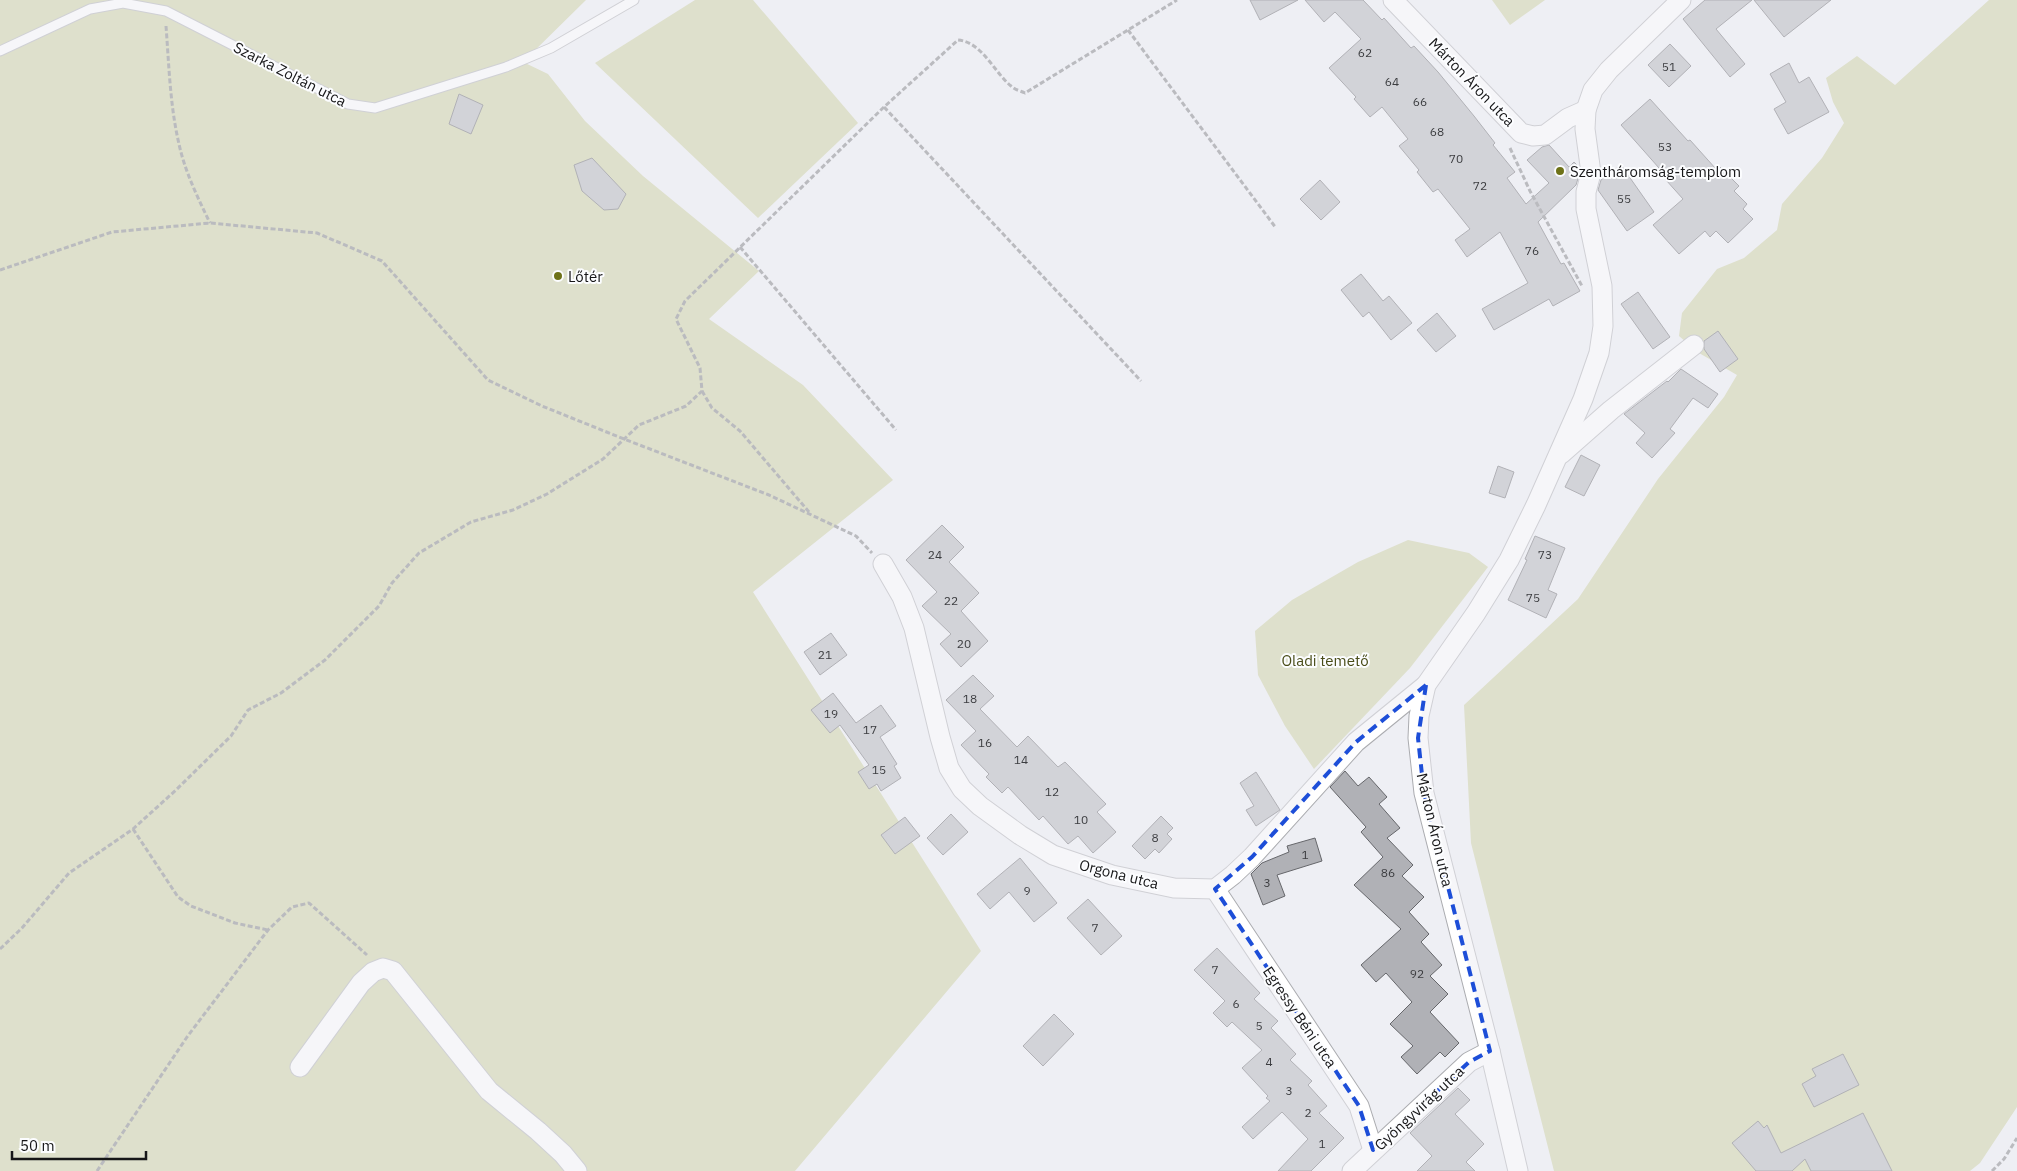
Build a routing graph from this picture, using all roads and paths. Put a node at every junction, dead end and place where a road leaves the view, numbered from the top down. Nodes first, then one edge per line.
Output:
1 (634, 0) edge
2 (1177, 0) edge
3 (1393, 0) edge
4 (1681, 0) edge
5 (166, 11) junction
6 (1128, 30) junction
7 (0, 51) edge
8 (884, 106) junction
9 (1586, 110) junction
10 (1521, 133) junction
11 (210, 223) junction
12 (1276, 228) dead end
13 (740, 247) junction
14 (0, 270) edge
15 (1583, 289) dead end
16 (1694, 345) dead end
17 (1141, 381) dead end
18 (702, 391) junction
19 (896, 430) dead end
20 (624, 439) junction
21 (1557, 458) junction
22 (811, 514) junction
23 (883, 564) joint
24 (1426, 685) junction
25 (133, 829) junction
26 (1215, 889) junction
27 (268, 930) junction
28 (0, 949) edge
29 (383, 968) junction
30 (1490, 1051) junction
31 (300, 1067) dead end
32 (2017, 1138) edge
33 (1373, 1150) junction
34 (97, 1171) edge
35 (577, 1171) edge
36 (1352, 1171) edge
37 (1518, 1171) edge
38 (1992, 1171) edge

1 - 5 lane, Szarka Zoltán utca
2 - 6 path
3 - 10 street, Márton Áron utca
4 - 9 street, Márton Áron utca
5 - 7 lane, Szarka Zoltán utca
5 - 11 path
6 - 8 path
6 - 12 path
8 - 13 path
8 - 17 path
9 - 10 street, Márton Áron utca
9 - 21 street, Márton Áron utca
10 - 15 path
11 - 14 path
11 - 20 path
13 - 18 path
13 - 19 path
16 - 21 street, Márton Áron utca
18 - 20 path
18 - 22 path
20 - 22 path
20 - 25 path
21 - 24 street, Márton Áron utca
22 - 23 path
23 - 26 street, Orgona utca
24 - 26 street
24 - 30 street, Márton Áron utca
25 - 27 path
25 - 28 path
26 - 33 street, Egressy Béni utca
27 - 29 path
27 - 34 path
29 - 31 street
29 - 35 street
30 - 33 street, Gyöngyvirág utca
30 - 37 street, Márton Áron utca
32 - 38 path
33 - 36 street, Gyöngyvirág utca

